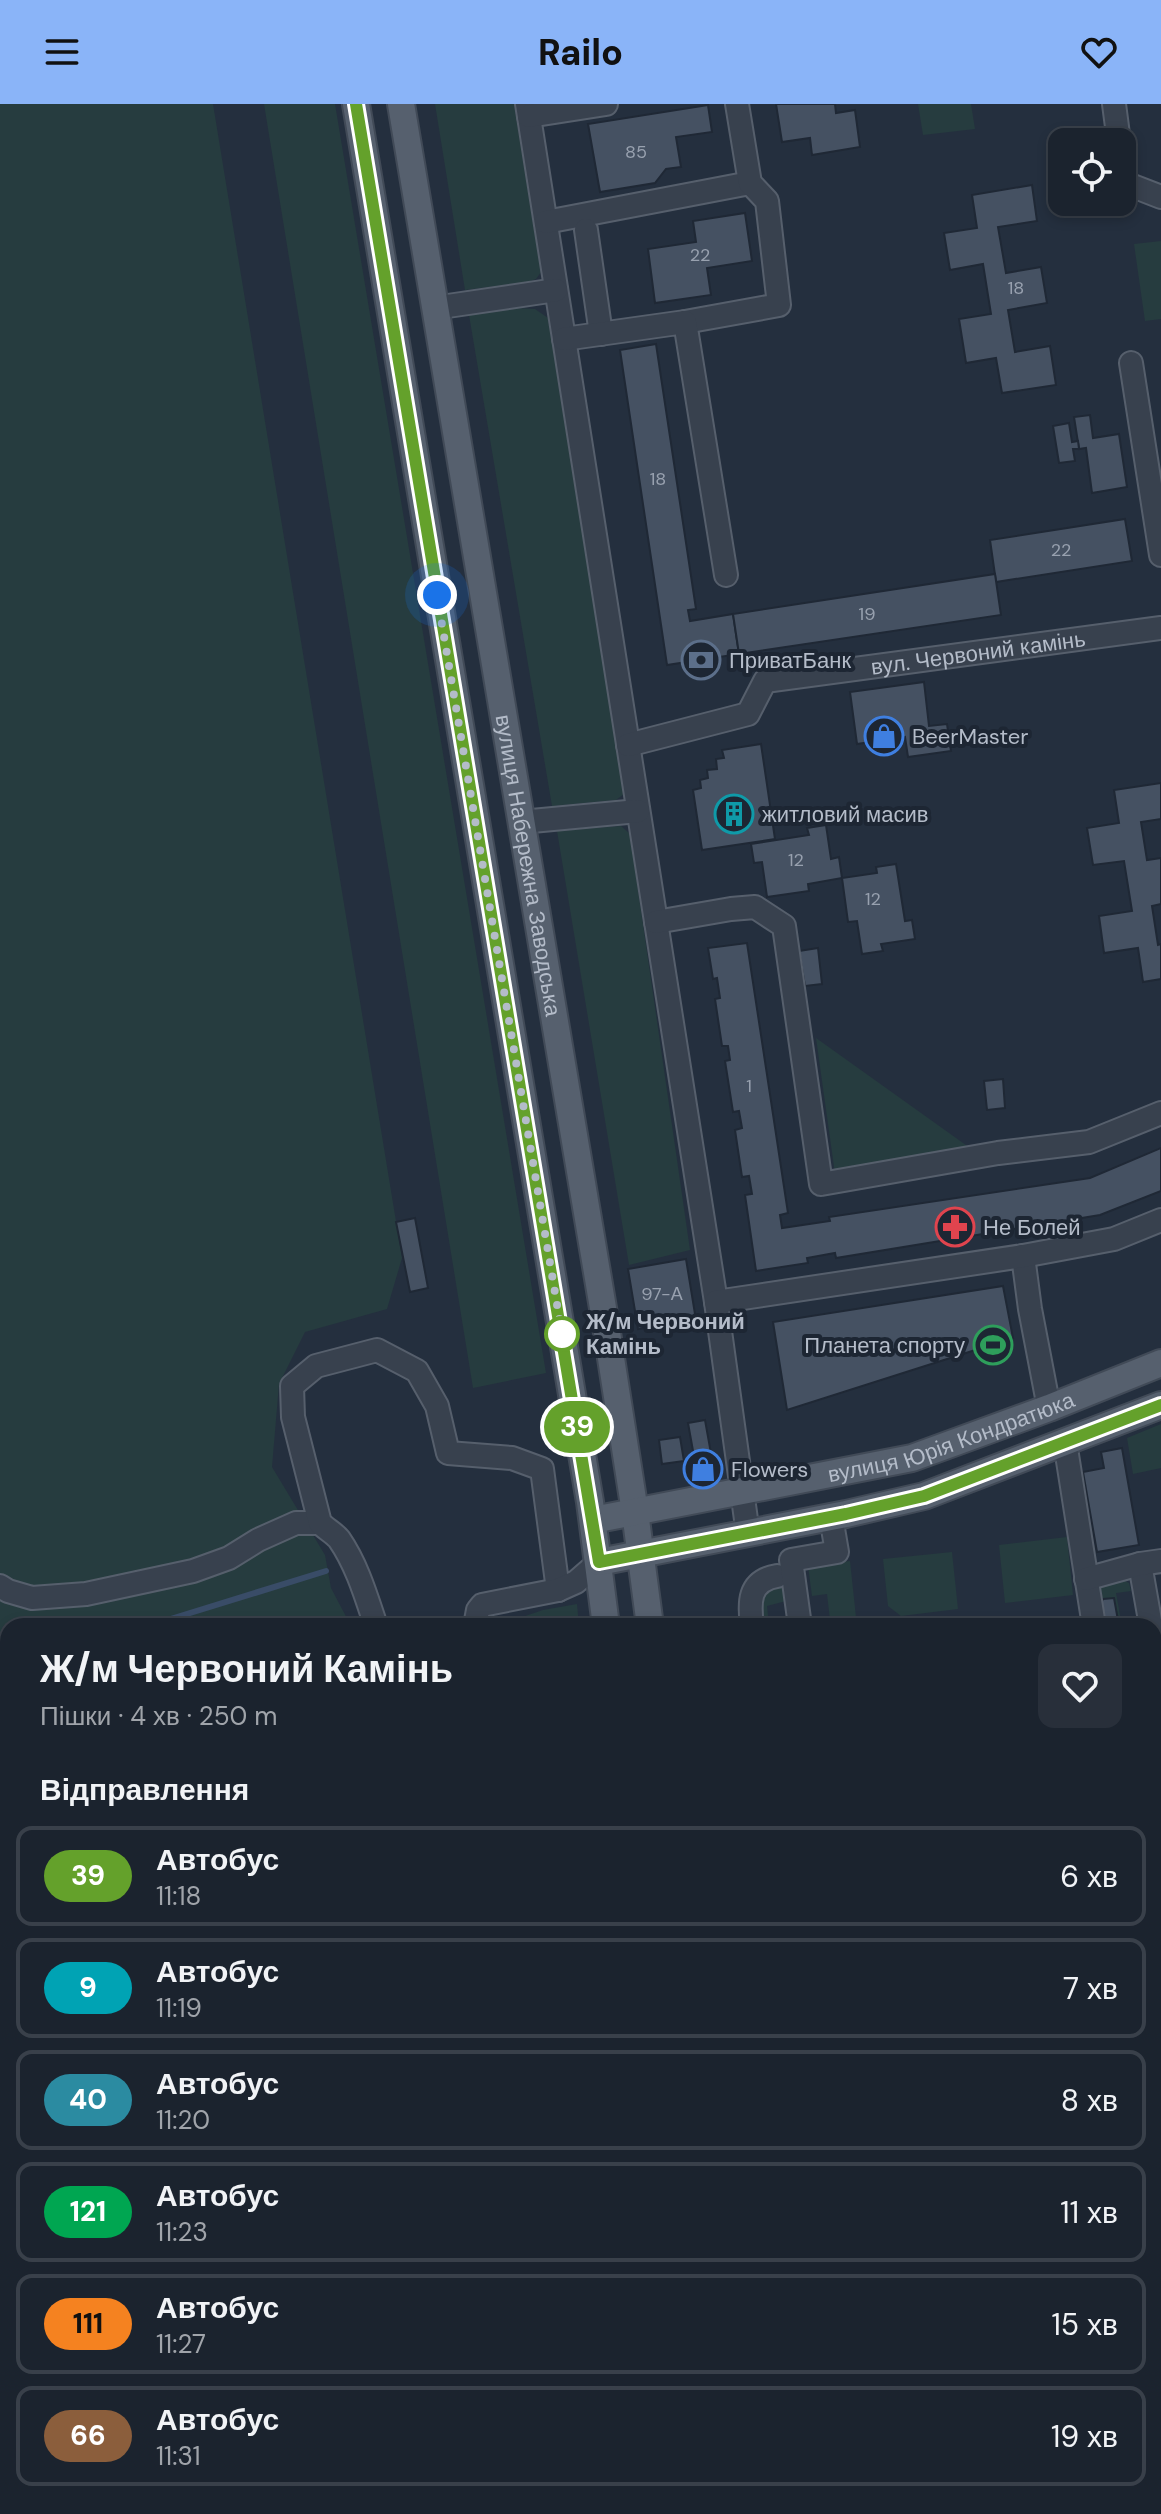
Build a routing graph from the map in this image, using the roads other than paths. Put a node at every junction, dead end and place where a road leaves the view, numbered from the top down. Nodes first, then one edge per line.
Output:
1 (356, 104) edge
2 (401, 104) edge
3 (606, 104) edge
4 (737, 104) edge
5 (1114, 104) edge
6 (528, 110) edge
7 (1117, 128) edge
8 (750, 183) junction
9 (1136, 187) edge
10 (1161, 197) edge
11 (546, 222) junction
12 (586, 230) dead end
13 (556, 290) junction
14 (434, 308) junction
15 (685, 322) junction
16 (601, 334) junction
17 (564, 339) junction
18 (1131, 363) dead end
19 (1161, 555) edge
20 (726, 575) dead end
21 (1161, 628) edge
22 (628, 745) junction
23 (638, 811) junction
24 (521, 822) junction
25 (656, 922) junction
26 (1161, 1113) edge
27 (1161, 1220) edge
28 (1023, 1256) junction
29 (716, 1302) junction
30 (1161, 1363) edge
31 (1161, 1405) edge
32 (1049, 1408) junction
33 (1065, 1442) junction
34 (742, 1490) junction
35 (635, 1512) junction
36 (831, 1517) junction
37 (593, 1520) junction
38 (320, 1523) junction
39 (748, 1534) junction
40 (641, 1553) junction
41 (599, 1562) junction
42 (1151, 1562) edge
43 (777, 1576) dead end
44 (1086, 1579) junction
45 (0, 1586) edge
46 (558, 1590) junction
47 (373, 1618) edge
48 (476, 1618) edge
49 (605, 1618) edge
50 (649, 1618) edge
51 (751, 1618) edge
52 (799, 1618) edge
53 (1093, 1618) edge
54 (1151, 1618) edge

1 - 37 main road, вулиця Набережна Заводська
2 - 14 main road, вулиця Набережна Заводська
3 - 6 street
4 - 8 street
5 - 7 street
6 - 11 street
8 - 11 street
8 - 15 street
9 - 10 street
11 - 13 street
12 - 16 street
13 - 14 street
13 - 17 street
14 - 24 main road, вулиця Набережна Заводська
15 - 16 street
15 - 20 street
16 - 17 street
17 - 22 street
18 - 19 street
21 - 22 street, вул. Червоний камінь
22 - 23 street
23 - 24 street
23 - 25 street
24 - 35 main road, вулиця Набережна Заводська
25 - 26 street
25 - 29 street
27 - 28 street
28 - 29 street
28 - 32 street
29 - 34 street
30 - 32 main road, вулиця Юрія Кондратюка
31 - 33 main road, вулиця Юрія Кондратюка
32 - 34 main road, вулиця Юрія Кондратюка
33 - 36 main road, вулиця Юрія Кондратюка
33 - 44 street
34 - 35 main road, вулиця Юрія Кондратюка
34 - 39 street
35 - 37 main road, вулиця Юрія Кондратюка
35 - 40 main road, вулиця Набережна Заводська
36 - 39 main road, вулиця Юрія Кондратюка
36 - 52 street
37 - 41 main road, вулиця Набережна Заводська
38 - 45 street
38 - 46 street
38 - 47 street
39 - 40 main road, вулиця Юрія Кондратюка
40 - 41 main road, вулиця Юрія Кондратюка
40 - 50 main road, вулиця Набережна Заводська
41 - 46 street
41 - 49 main road, вулиця Набережна Заводська
42 - 44 street
42 - 54 street
43 - 51 street
44 - 53 street
46 - 48 street

